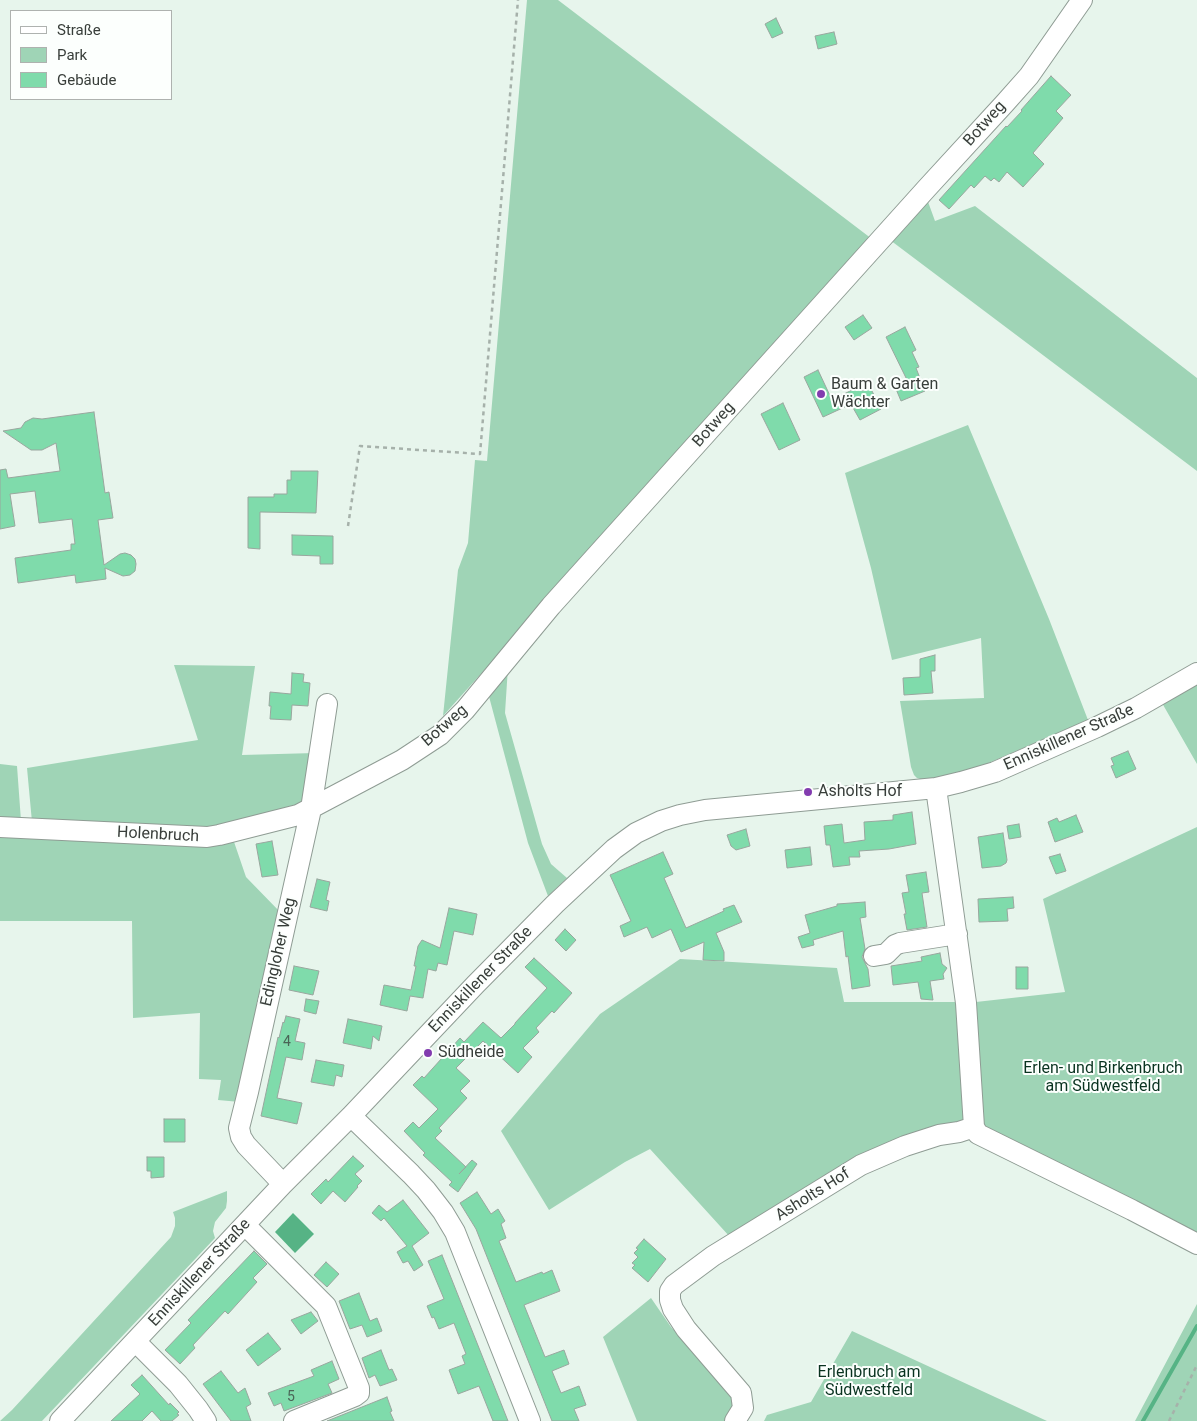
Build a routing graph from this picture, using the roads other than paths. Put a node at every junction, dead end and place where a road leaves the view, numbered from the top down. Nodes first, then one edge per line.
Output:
1 (1082, 0) edge
2 (1197, 673) edge
3 (327, 704) dead end
4 (936, 788) junction
5 (311, 809) junction
6 (0, 827) edge
7 (958, 934) junction
8 (874, 956) dead end
9 (351, 1116) junction
10 (974, 1127) junction
11 (284, 1184) junction
12 (245, 1225) junction
13 (1197, 1244) edge
14 (136, 1342) junction
15 (60, 1421) edge
16 (206, 1421) edge
17 (294, 1421) edge
18 (530, 1421) edge
19 (735, 1421) edge

1 - 5 street, Botweg
2 - 4 street, Enniskillener Straße
3 - 5 street, Edingloher Weg
4 - 7 street
4 - 9 street, Enniskillener Straße
5 - 6 street, Holenbruch
5 - 11 street, Edingloher Weg
7 - 8 street
7 - 10 street
9 - 11 street, Enniskillener Straße
9 - 18 street
10 - 13 street
10 - 19 street, Asholts Hof
11 - 12 street, Enniskillener Straße
12 - 14 street, Enniskillener Straße
12 - 17 street
14 - 15 street, Enniskillener Straße
14 - 16 street

